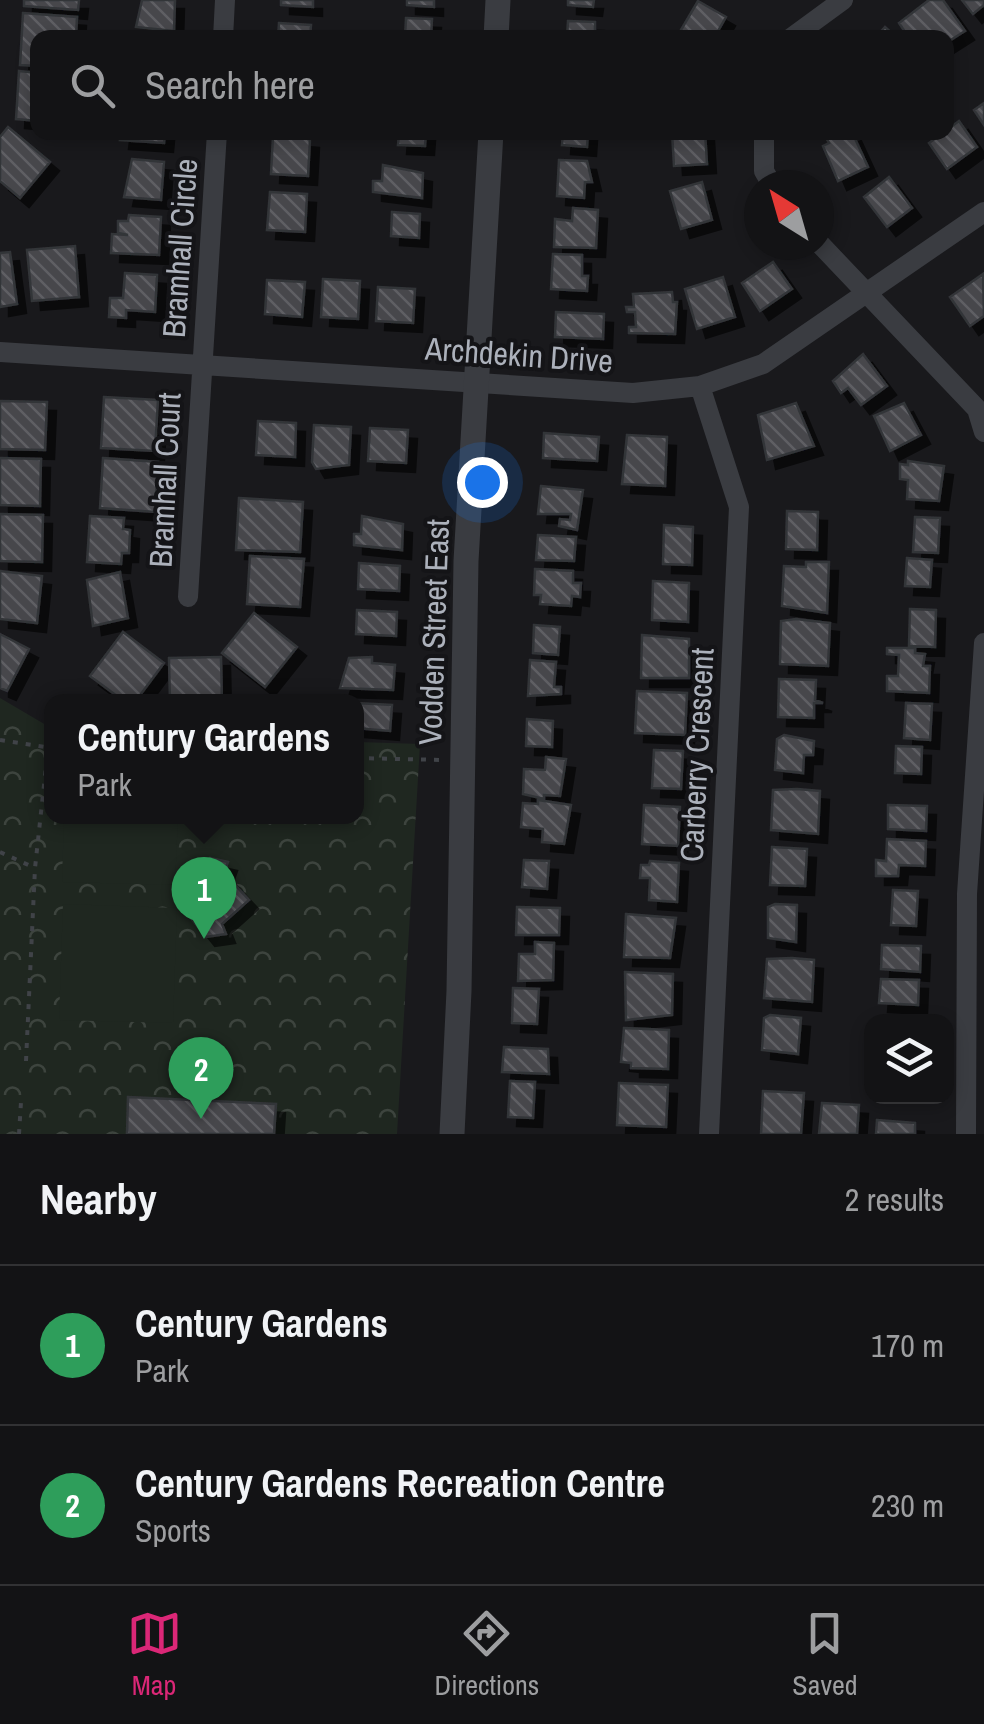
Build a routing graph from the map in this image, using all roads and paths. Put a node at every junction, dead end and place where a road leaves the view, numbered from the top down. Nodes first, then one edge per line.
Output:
1 (225, 0) edge
2 (498, 0) edge
3 (843, 0) edge
4 (223, 30) edge
5 (496, 30) edge
6 (802, 30) edge
7 (216, 140) edge
8 (491, 140) edge
9 (764, 140) edge
10 (764, 170) edge
11 (984, 212) edge
12 (834, 259) edge
13 (868, 296) junction
14 (0, 352) edge
15 (202, 367) junction
16 (479, 382) junction
17 (700, 386) junction
18 (984, 432) edge
19 (188, 597) dead end
20 (984, 643) edge
21 (0, 740) edge
22 (44, 747) edge
23 (364, 758) edge
24 (462, 761) junction
25 (44, 796) edge
26 (0, 852) edge
27 (35, 868) junction
28 (976, 894) edge
29 (26, 1062) dead end
30 (21, 1102) dead end
31 (18, 1134) edge
32 (452, 1134) edge
33 (709, 1134) edge
34 (966, 1134) edge

1 - 4 street
2 - 5 street
3 - 6 street
7 - 15 street, Bramhall Circle
8 - 16 street, Vodden Street East
9 - 10 street
11 - 13 street, Archdekin Drive
12 - 13 street
13 - 17 street, Archdekin Drive
13 - 18 street
14 - 15 street, Archdekin Drive
15 - 16 street, Archdekin Drive
15 - 19 street, Bramhall Court
16 - 17 street, Archdekin Drive
16 - 24 street, Vodden Street East
17 - 33 street, Carberry Crescent
20 - 28 street
21 - 22 path
23 - 24 path
24 - 32 street, Vodden Street East
25 - 27 path
26 - 27 path
27 - 29 path
28 - 34 street
30 - 31 path

